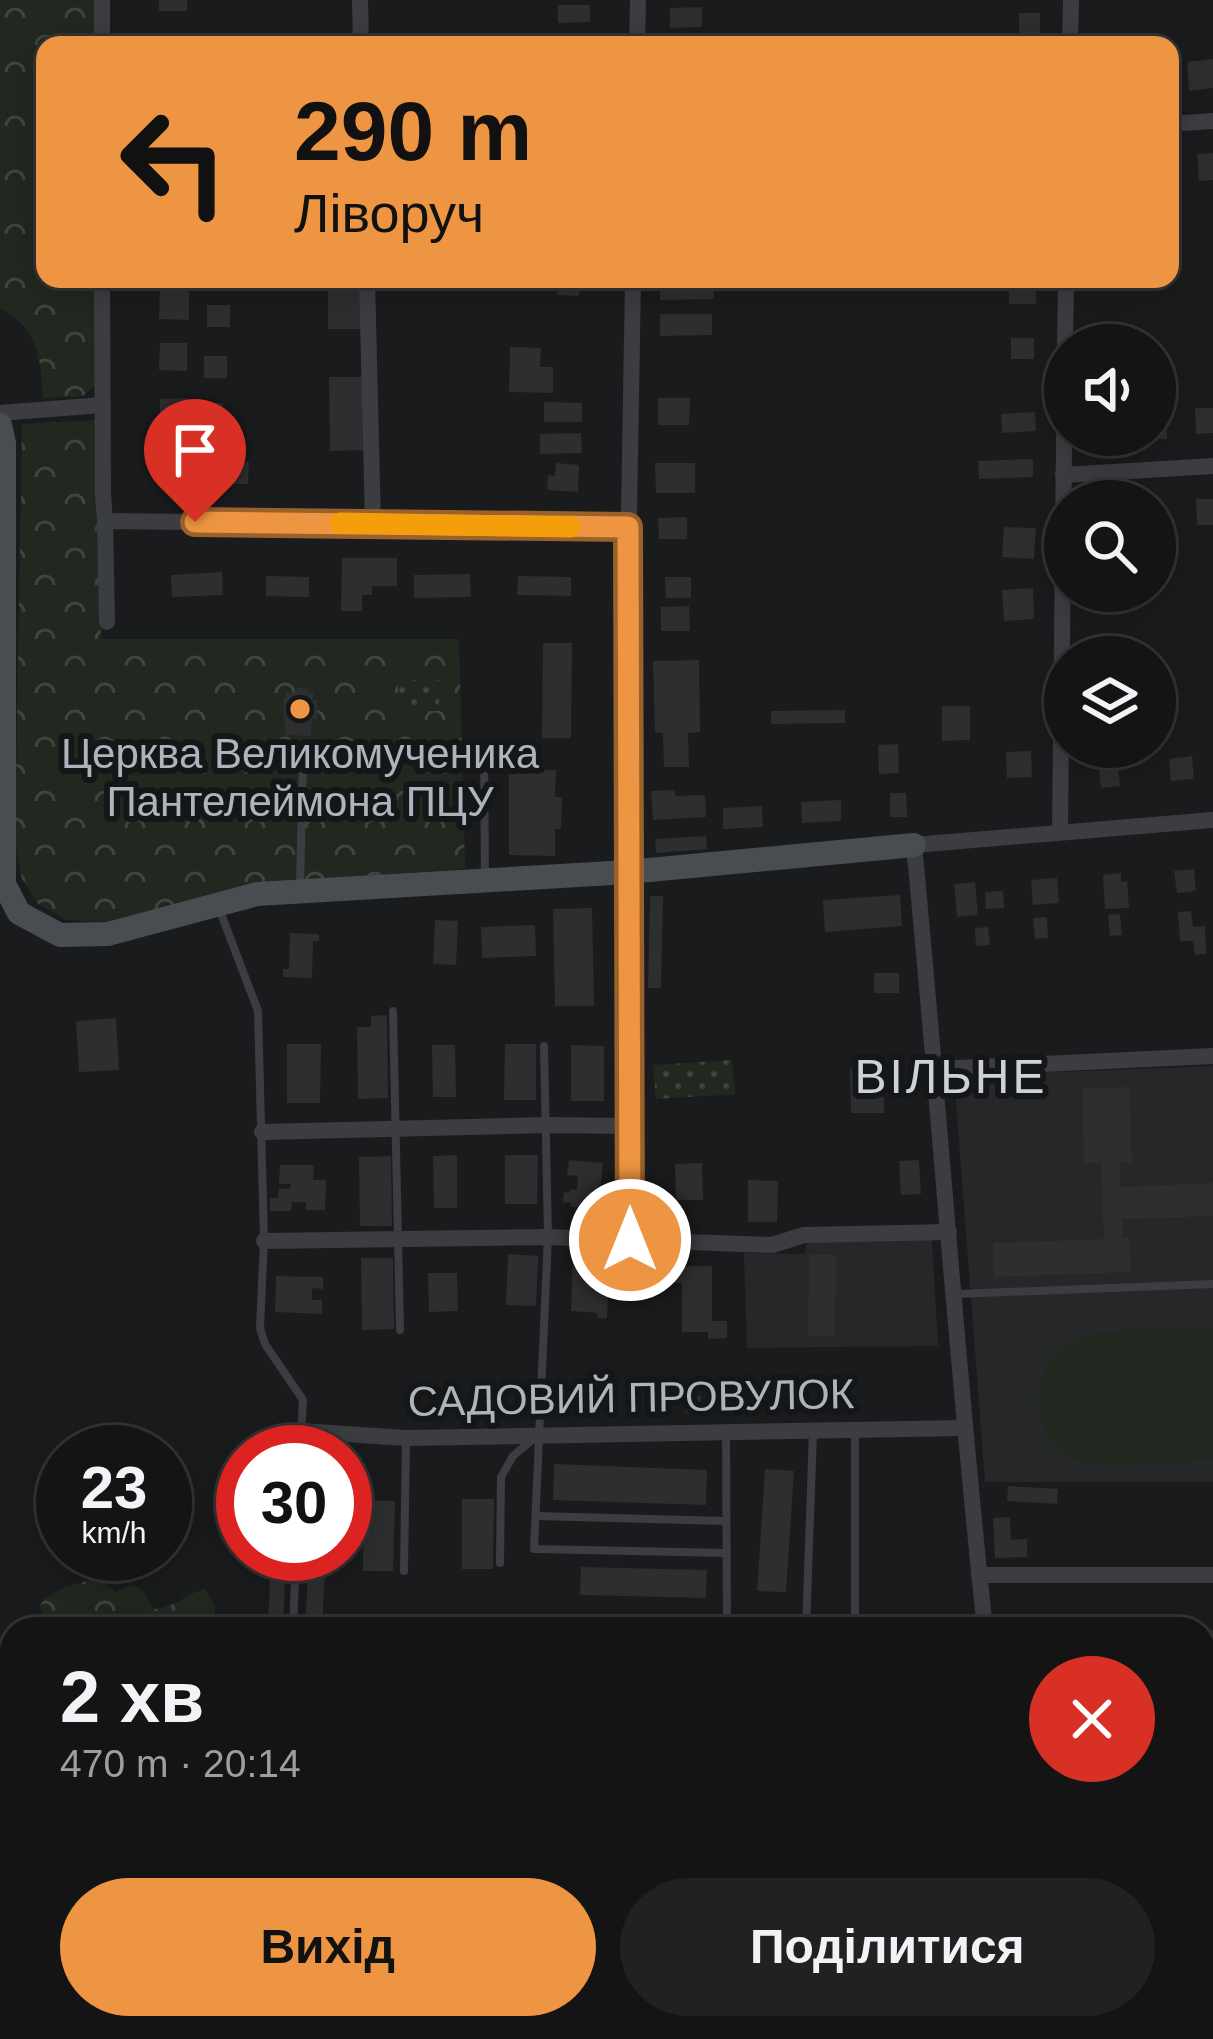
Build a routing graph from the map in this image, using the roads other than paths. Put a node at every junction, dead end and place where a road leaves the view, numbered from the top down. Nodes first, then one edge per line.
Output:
1 (102, 0) edge
2 (360, 0) edge
3 (638, 0) edge
4 (1071, 0) edge
5 (102, 36) edge
6 (362, 36) edge
7 (637, 36) edge
8 (1070, 36) edge
9 (1213, 121) edge
10 (1179, 123) edge
11 (102, 288) edge
12 (367, 288) edge
13 (633, 288) edge
14 (1066, 288) edge
15 (1065, 324) edge
16 (102, 405) junction
17 (0, 413) edge
18 (0, 425) edge
19 (1063, 456) edge
20 (1213, 466) edge
21 (1063, 475) junction
22 (105, 521) junction
23 (374, 524) junction
24 (628, 527) junction
25 (107, 622) dead end
26 (484, 746) dead end
27 (303, 762) dead end
28 (1213, 820) edge
29 (1060, 831) junction
30 (914, 845) junction
31 (628, 872) junction
32 (485, 880) junction
33 (300, 892) junction
34 (218, 904) junction
35 (393, 1011) dead end
36 (544, 1046) dead end
37 (1213, 1056) edge
38 (936, 1069) junction
39 (546, 1125) junction
40 (629, 1126) junction
41 (396, 1129) junction
42 (262, 1132) junction
43 (949, 1232) junction
44 (548, 1238) junction
45 (398, 1240) junction
46 (630, 1240) junction
47 (264, 1241) junction
48 (1213, 1284) edge
49 (954, 1294) junction
50 (400, 1330) dead end
51 (301, 1425) edge
52 (964, 1428) junction
53 (813, 1430) junction
54 (855, 1430) junction
55 (726, 1432) junction
56 (372, 1435) edge
57 (538, 1435) junction
58 (406, 1438) junction
59 (536, 1516) junction
60 (727, 1521) junction
61 (727, 1553) junction
62 (500, 1563) dead end
63 (404, 1571) dead end
64 (979, 1575) junction
65 (1213, 1575) edge
66 (295, 1581) edge
67 (293, 1617) edge
68 (727, 1617) edge
69 (806, 1617) edge
70 (855, 1617) edge
71 (984, 1617) edge

1 - 5 street
2 - 6 street
3 - 7 street
4 - 8 street
9 - 10 street
11 - 16 street
12 - 23 street
13 - 24 street
14 - 15 street
16 - 17 street
16 - 22 street
18 - 34 street
19 - 21 street
20 - 21 street
21 - 29 street
22 - 23 street
22 - 25 street
23 - 24 street
24 - 31 street
26 - 32 lane
27 - 33 lane
28 - 29 street
29 - 30 street
30 - 31 street
30 - 38 street
31 - 32 street
31 - 40 street
32 - 33 street
33 - 34 street
34 - 42 lane
35 - 41 lane
36 - 39 lane
37 - 38 street
38 - 43 street
39 - 40 street
39 - 41 street
39 - 44 lane
40 - 46 street
41 - 42 street
41 - 45 lane
42 - 47 lane
43 - 46 street
43 - 49 street
44 - 45 street
44 - 46 street
44 - 57 lane
45 - 47 street
45 - 50 lane
47 - 51 lane
48 - 49 lane
49 - 52 street
52 - 54 street, САДОВИЙ ПРОВУЛОК
52 - 64 street
53 - 54 street, САДОВИЙ ПРОВУЛОК
53 - 55 street, САДОВИЙ ПРОВУЛОК
53 - 69 lane
54 - 70 lane
55 - 57 street, САДОВИЙ ПРОВУЛОК
55 - 60 lane
56 - 58 street, САДОВИЙ ПРОВУЛОК
57 - 58 street, САДОВИЙ ПРОВУЛОК
57 - 59 lane
57 - 62 lane
58 - 63 lane
59 - 60 lane
59 - 61 lane
60 - 61 lane
61 - 68 lane
64 - 65 street
64 - 71 street
66 - 67 lane

